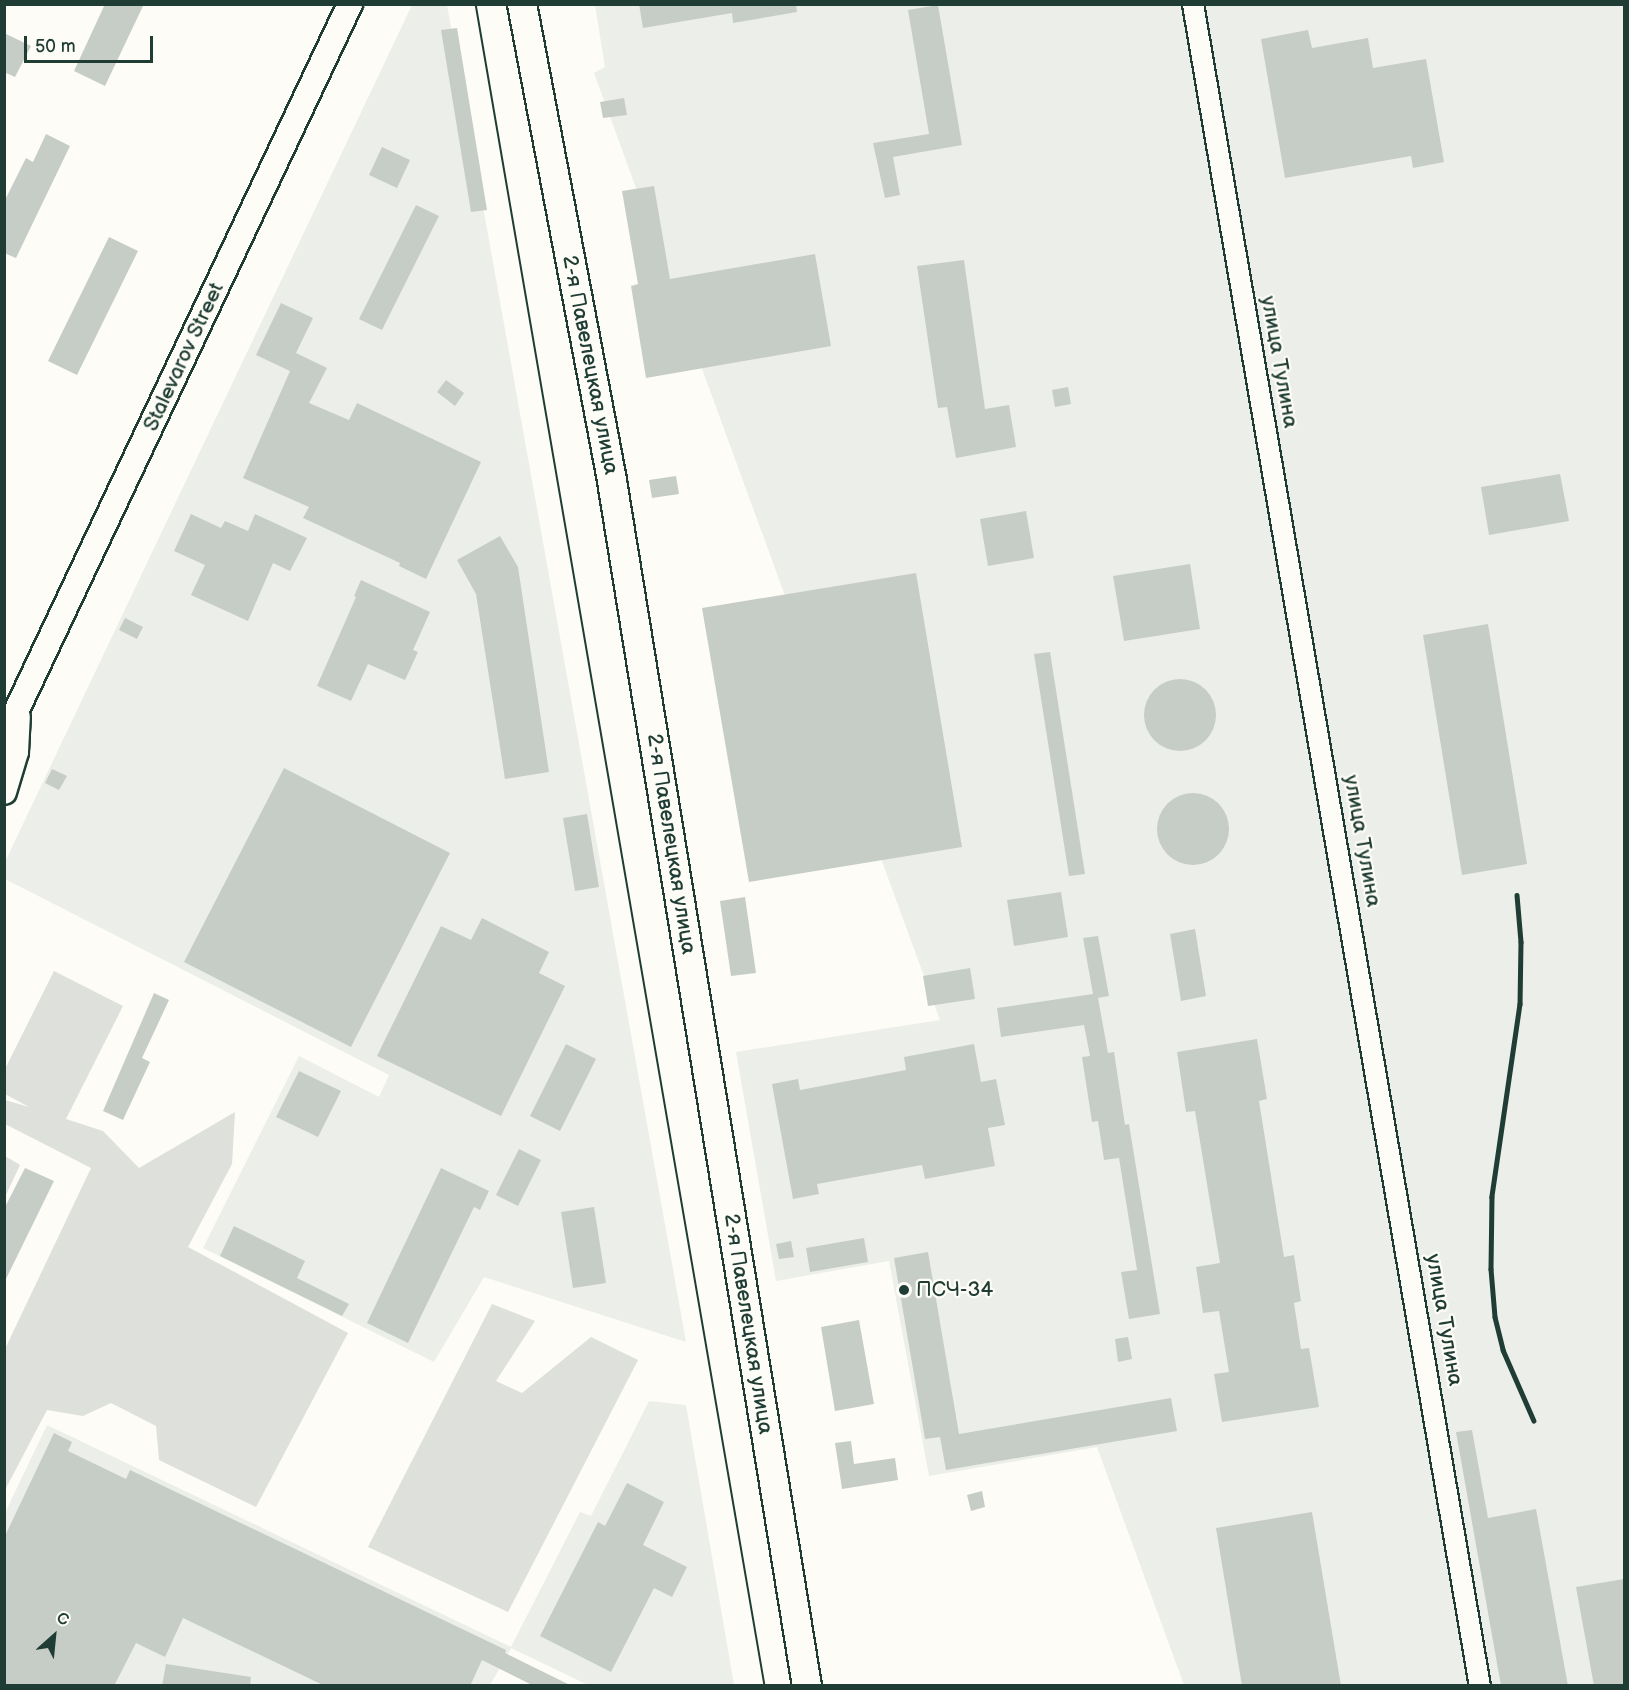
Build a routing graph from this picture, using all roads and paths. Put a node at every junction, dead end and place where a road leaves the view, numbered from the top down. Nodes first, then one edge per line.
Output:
1 (350, 4) edge
2 (522, 4) edge
3 (1193, 4) edge
4 (11, 706) edge
5 (4, 737) edge
6 (4, 792) edge
7 (807, 1686) edge
8 (1480, 1686) edge

1 - 4 street, Stalevarov Street
2 - 7 main road, 2-я Павелецкая улица
3 - 8 street, улица Тулина
4 - 5 street, Stalevarov Street
4 - 6 street, Stalevarov Street

